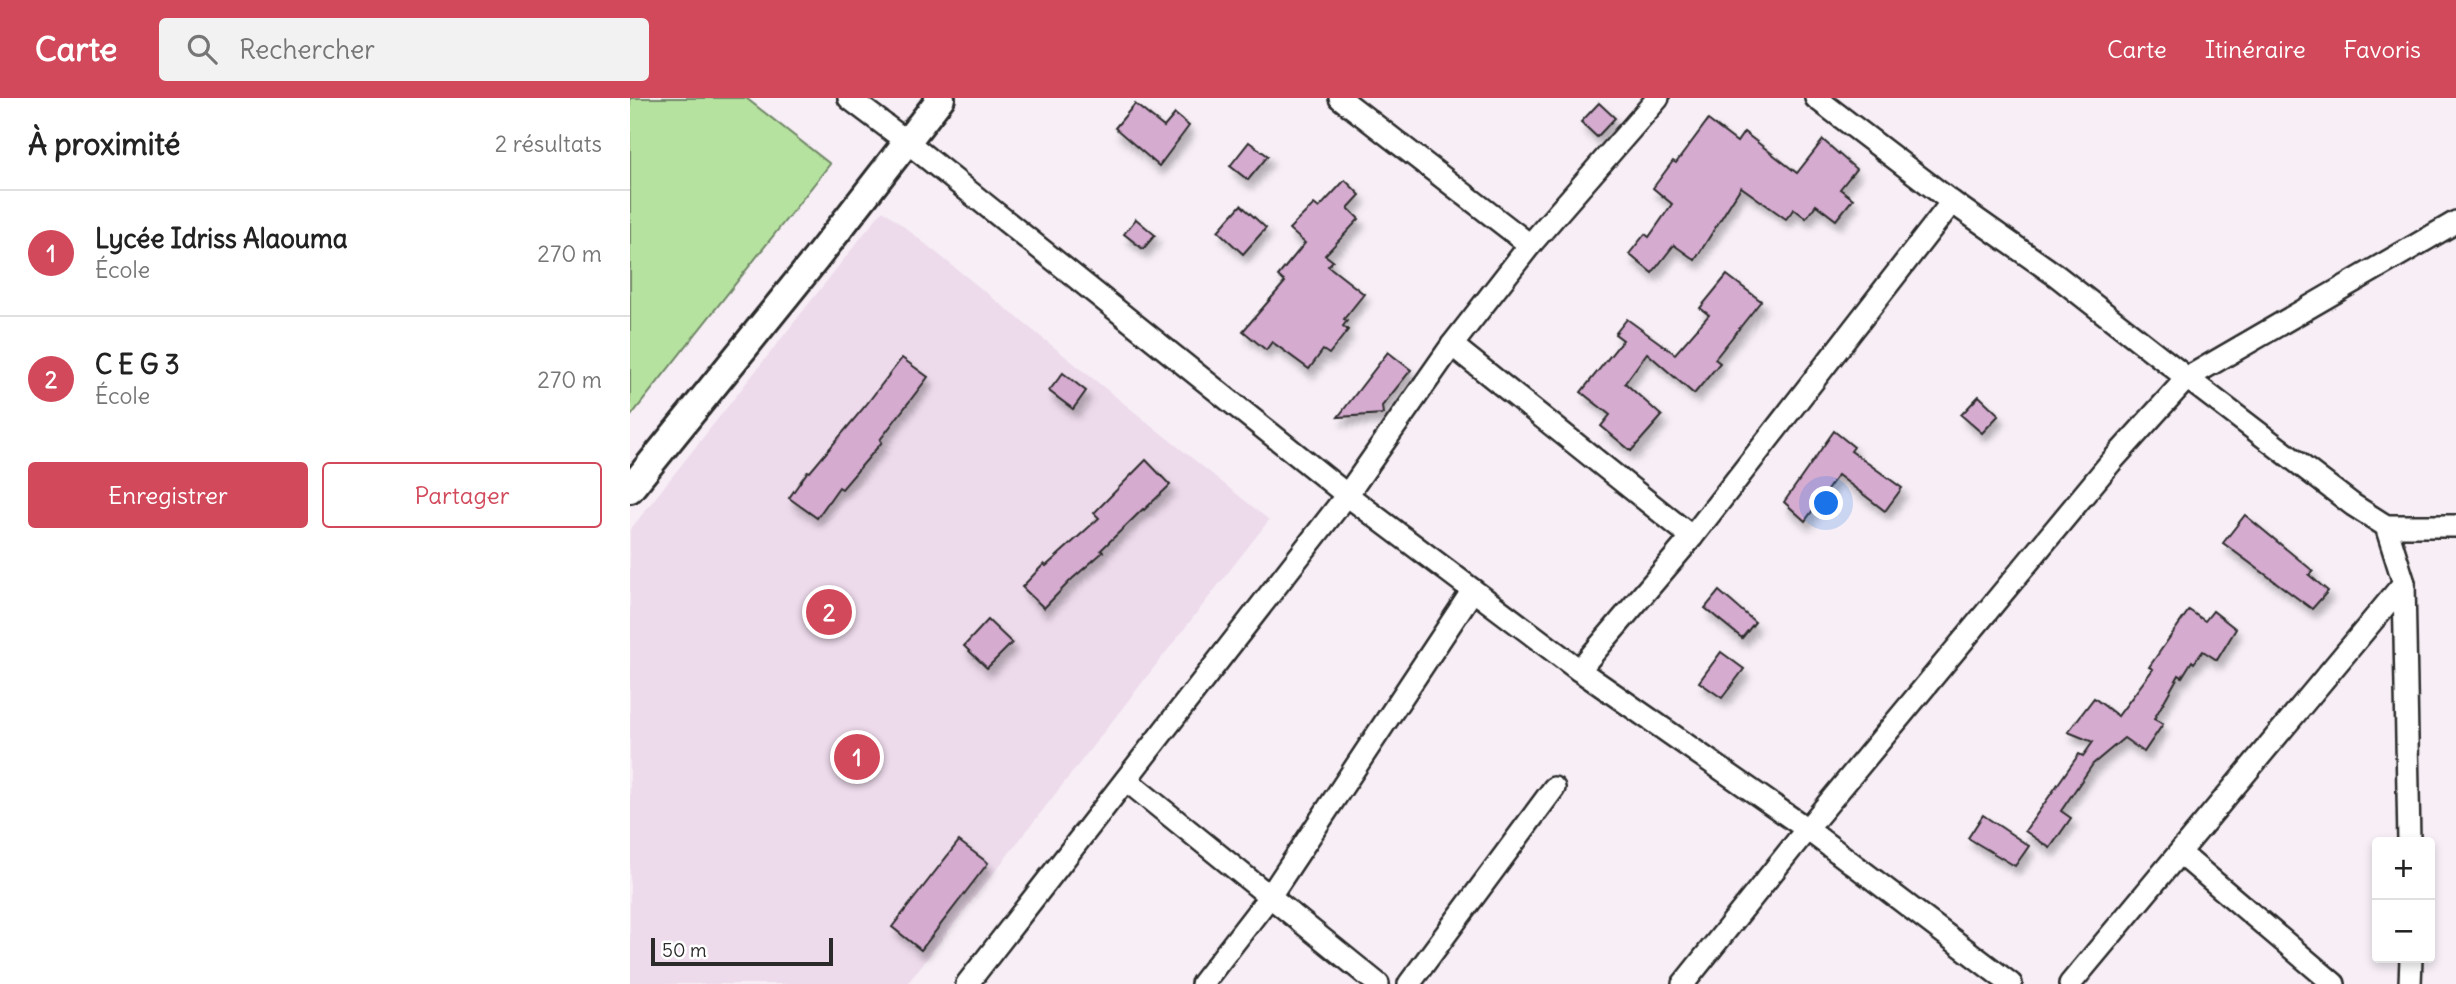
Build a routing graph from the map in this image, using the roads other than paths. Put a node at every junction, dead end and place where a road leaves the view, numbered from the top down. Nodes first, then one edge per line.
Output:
1 (849, 98) edge
2 (941, 98) edge
3 (1340, 98) edge
4 (1658, 98) edge
5 (1816, 98) edge
6 (906, 141) junction
7 (1952, 202) junction
8 (2456, 222) edge
9 (1530, 244) junction
10 (1452, 345) junction
11 (2187, 378) junction
12 (630, 489) edge
13 (1347, 495) junction
14 (2386, 526) junction
15 (2456, 526) edge
16 (1692, 537) junction
17 (2404, 583) junction
18 (1473, 590) junction
19 (1579, 670) junction
20 (1126, 780) junction
21 (1554, 788) dead end
22 (1807, 829) junction
23 (2409, 837) edge
24 (2180, 853) junction
25 (1270, 896) junction
26 (2411, 963) edge
27 (967, 984) edge
28 (1202, 984) edge
29 (1378, 984) edge
30 (1409, 984) edge
31 (1683, 984) edge
32 (2011, 984) edge
33 (2070, 984) edge
34 (2334, 984) edge
35 (2410, 984) edge

1 - 6 street
2 - 6 street
3 - 9 street
4 - 9 street
5 - 7 street
6 - 12 street
6 - 13 street
7 - 11 street
7 - 16 street
8 - 11 street
9 - 10 street
10 - 13 street
10 - 16 street
11 - 14 street
11 - 22 street
13 - 18 street
13 - 20 street
14 - 15 street
14 - 17 street
16 - 19 street
17 - 23 street
17 - 24 street
18 - 19 street
18 - 25 street
19 - 22 street
20 - 25 street
20 - 27 street
21 - 30 street
22 - 31 street
22 - 32 street
24 - 33 street
24 - 34 street
25 - 28 street
25 - 29 street
26 - 35 street

